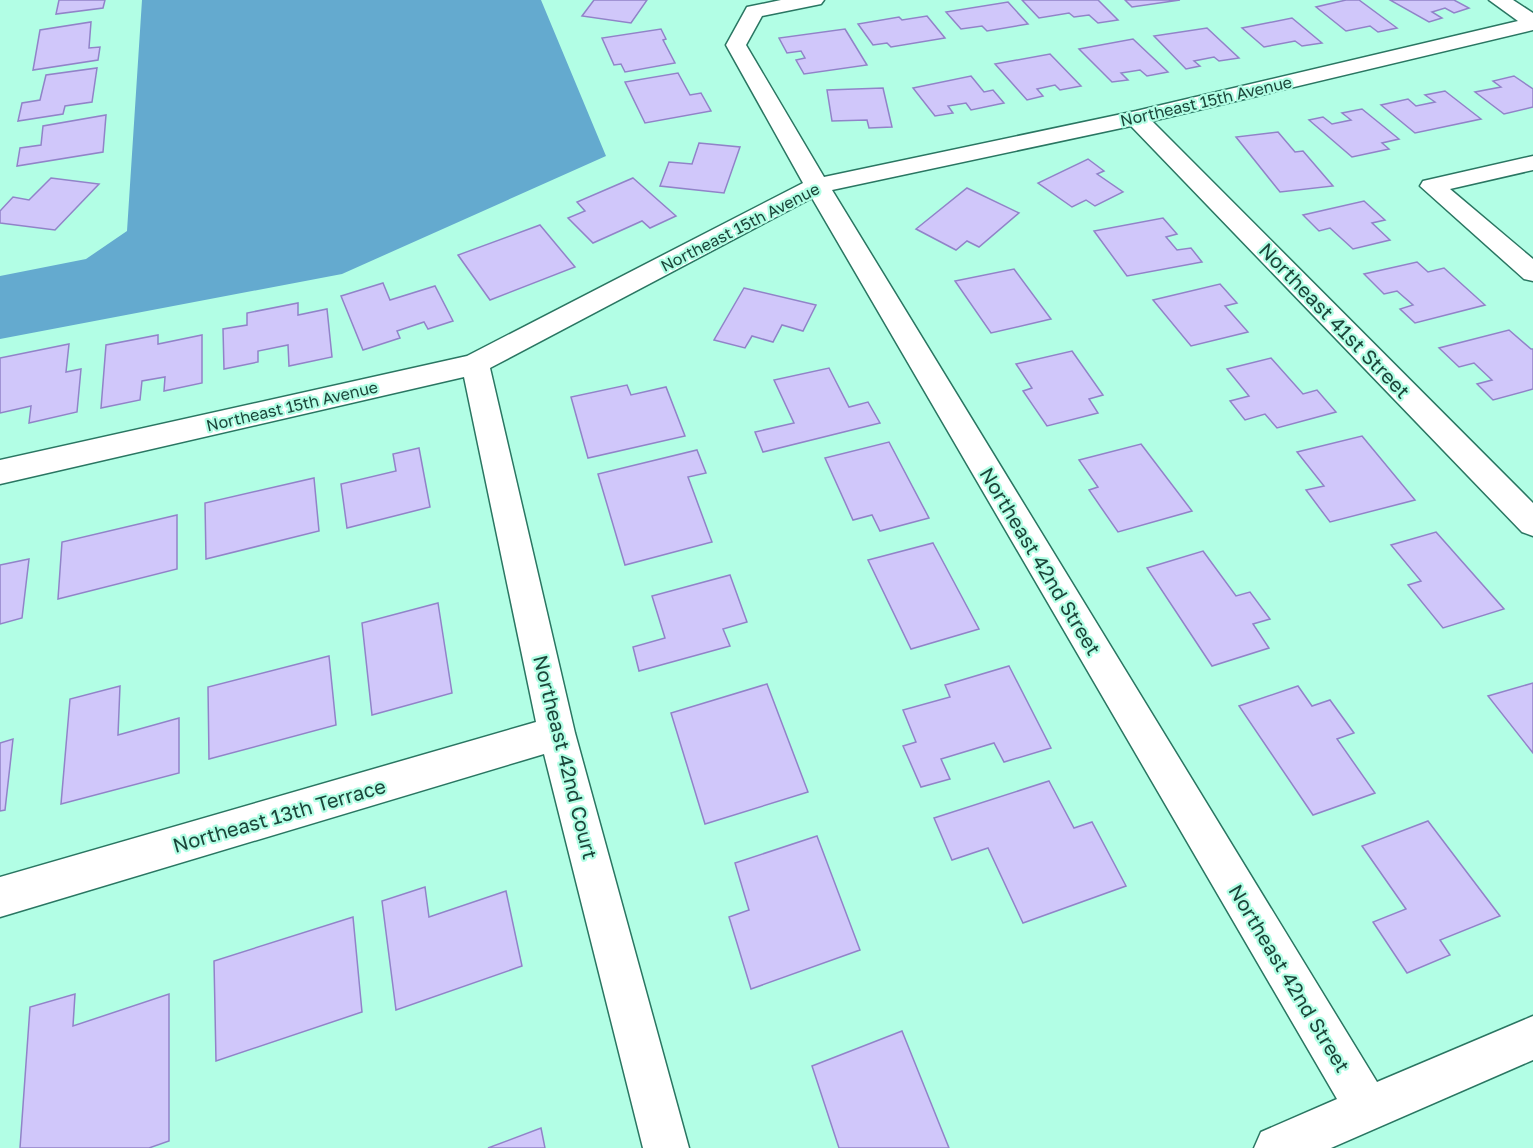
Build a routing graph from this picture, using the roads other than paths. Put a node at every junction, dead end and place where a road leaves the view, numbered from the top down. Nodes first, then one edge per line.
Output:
1 (814, 0) edge
2 (1499, 0) edge
3 (1533, 23) edge
4 (1136, 118) junction
5 (1533, 163) edge
6 (817, 186) junction
7 (1533, 273) edge
8 (475, 364) junction
9 (0, 472) edge
10 (1533, 523) edge
11 (557, 733) junction
12 (0, 897) edge
13 (1533, 1038) edge
14 (1368, 1109) junction
15 (666, 1148) edge
16 (1277, 1148) edge

1 - 6 street, Northeast 42nd Street
2 - 3 street
3 - 4 street, Northeast 15th Avenue
4 - 6 street, Northeast 15th Avenue
4 - 10 street, Northeast 41st Street
5 - 7 street
6 - 8 street, Northeast 15th Avenue
6 - 14 street, Northeast 42nd Street
8 - 9 street, Northeast 15th Avenue
8 - 11 street, Northeast 42nd Court
11 - 12 street, Northeast 13th Terrace
11 - 15 street, Northeast 42nd Court
13 - 14 street
14 - 16 street

